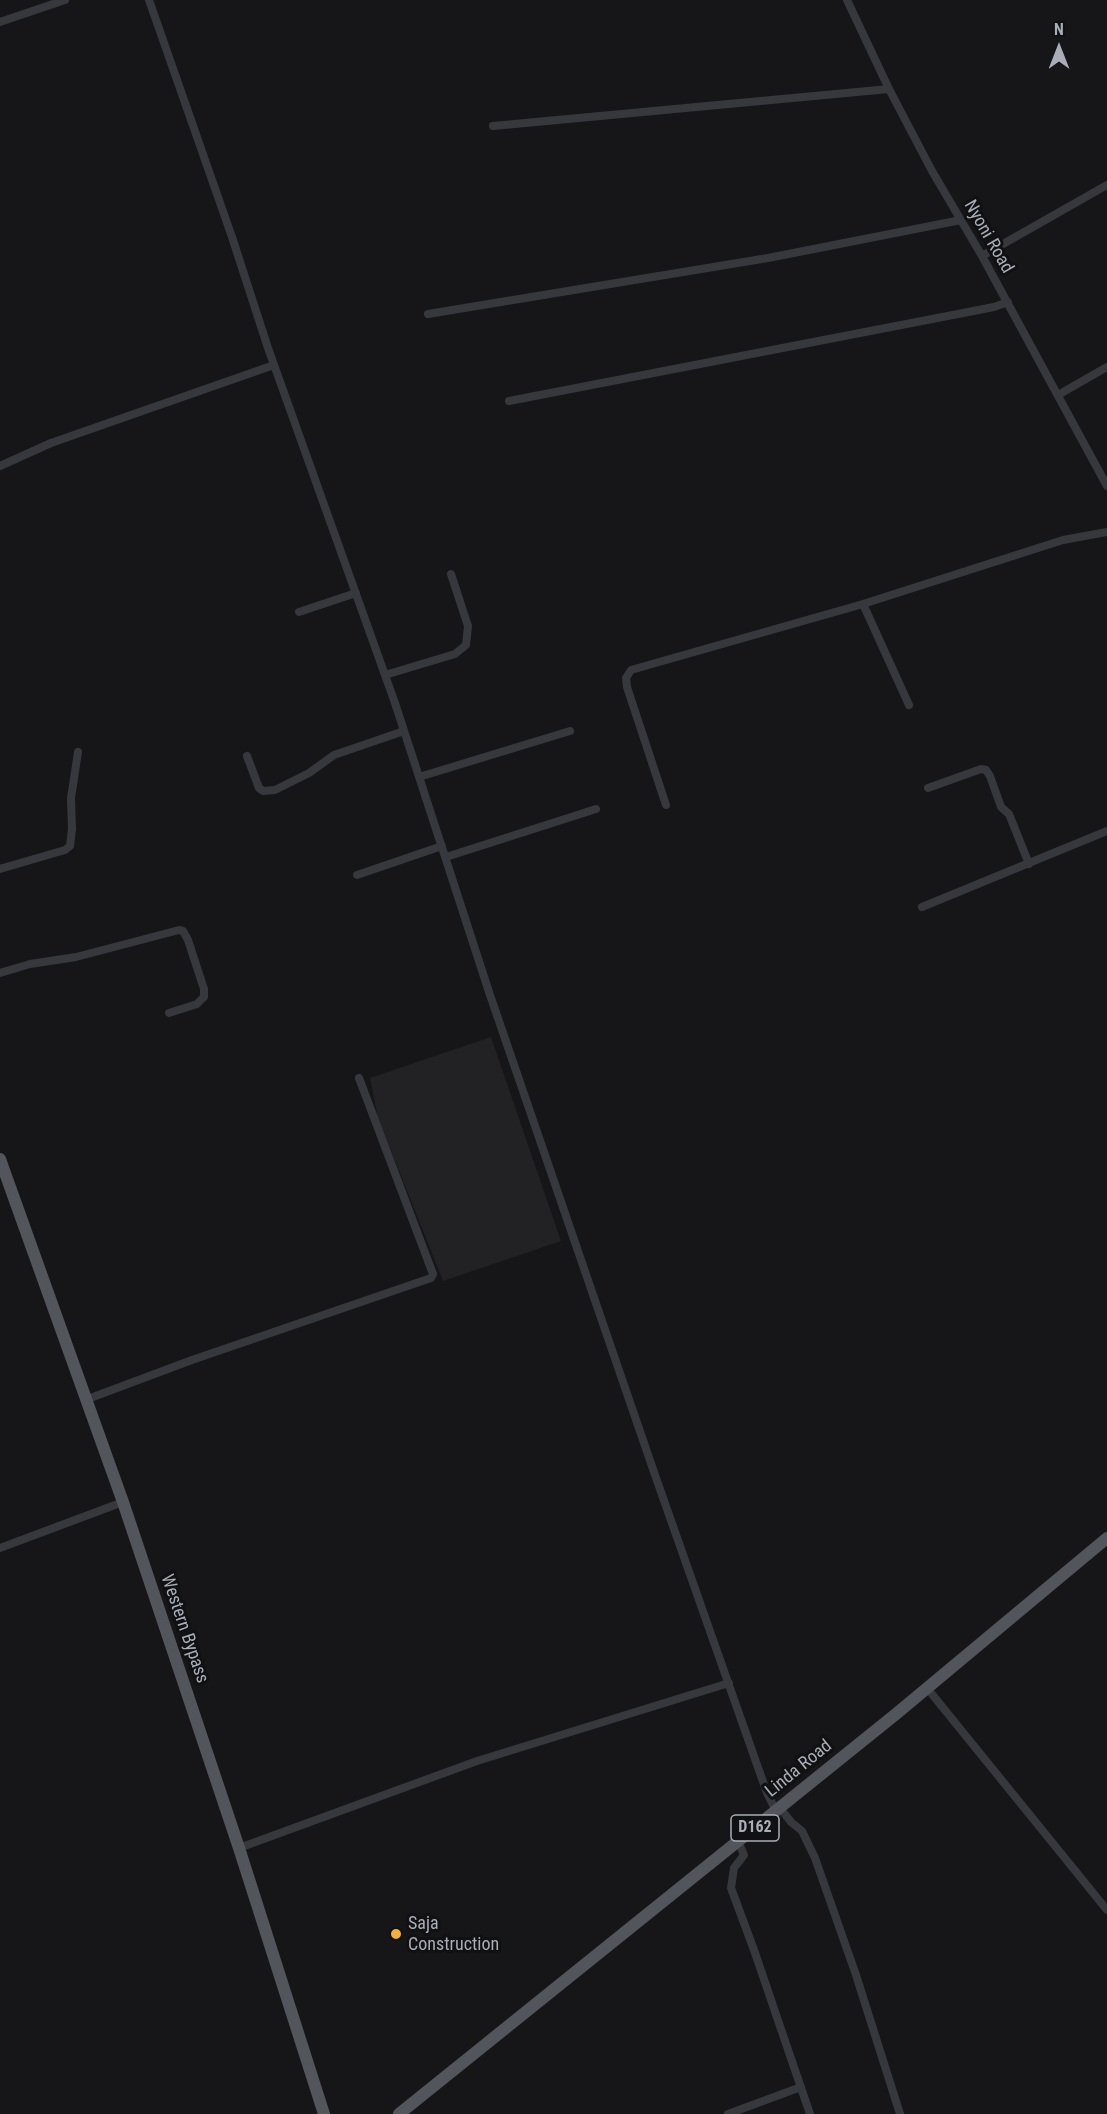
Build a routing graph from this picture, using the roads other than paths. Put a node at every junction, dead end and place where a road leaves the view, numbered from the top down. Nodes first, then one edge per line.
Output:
1 (65, 0) edge
2 (149, 0) edge
3 (847, 0) edge
4 (0, 22) edge
5 (889, 89) junction
6 (493, 126) dead end
7 (1107, 186) edge
8 (961, 220) junction
9 (982, 256) junction
10 (1008, 302) junction
11 (428, 314) dead end
12 (274, 365) junction
13 (1107, 367) edge
14 (1058, 395) junction
15 (509, 401) dead end
16 (0, 466) edge
17 (1107, 486) edge
18 (1107, 532) edge
19 (452, 574) dead end
20 (356, 593) junction
21 (863, 604) junction
22 (299, 612) dead end
23 (385, 675) junction
24 (909, 705) dead end
25 (404, 730) junction
26 (570, 731) dead end
27 (78, 752) dead end
28 (247, 756) dead end
29 (419, 777) junction
30 (928, 788) dead end
31 (666, 805) dead end
32 (596, 808) dead end
33 (1107, 831) edge
34 (442, 846) junction
35 (446, 857) junction
36 (1029, 864) junction
37 (0, 869) edge
38 (357, 875) dead end
39 (922, 907) dead end
40 (0, 973) edge
41 (169, 1013) dead end
42 (359, 1078) dead end
43 (0, 1159) edge
44 (85, 1400) junction
45 (123, 1502) junction
46 (1107, 1538) edge
47 (0, 1548) edge
48 (729, 1683) junction
49 (927, 1688) junction
50 (778, 1810) junction
51 (738, 1841) junction
52 (238, 1848) junction
53 (1107, 1910) edge
54 (801, 2087) junction
55 (324, 2114) edge
56 (399, 2114) edge
57 (728, 2114) edge
58 (810, 2114) edge
59 (900, 2114) edge

1 - 4 street
2 - 12 street
3 - 5 street, Nyoni Road
5 - 6 street
5 - 8 street, Nyoni Road
7 - 9 street
8 - 9 street, Nyoni Road
8 - 11 street
9 - 10 street, Nyoni Road
10 - 14 street, Nyoni Road
10 - 15 street
12 - 16 street
12 - 20 street
13 - 14 street
14 - 17 street, Nyoni Road
18 - 21 street
19 - 23 street
20 - 22 street
20 - 23 street
21 - 24 street
21 - 31 street
23 - 25 street
25 - 28 street
25 - 29 street
26 - 29 street
27 - 37 street
29 - 34 street
30 - 36 street
32 - 35 street
33 - 36 street
34 - 35 street
34 - 38 street
35 - 48 street
36 - 39 street
40 - 41 street
42 - 44 street
43 - 44 main road, Western Bypass
44 - 45 main road, Western Bypass
45 - 47 street
45 - 52 main road, Western Bypass
46 - 49 main road, Linda Road / D162
48 - 50 street
48 - 52 street
49 - 50 main road, Linda Road / D162
49 - 53 street
50 - 51 main road, Linda Road / D162
50 - 59 street
51 - 54 street
51 - 56 main road, Linda Road / D162
52 - 55 main road, Western Bypass
54 - 57 street
54 - 58 street

